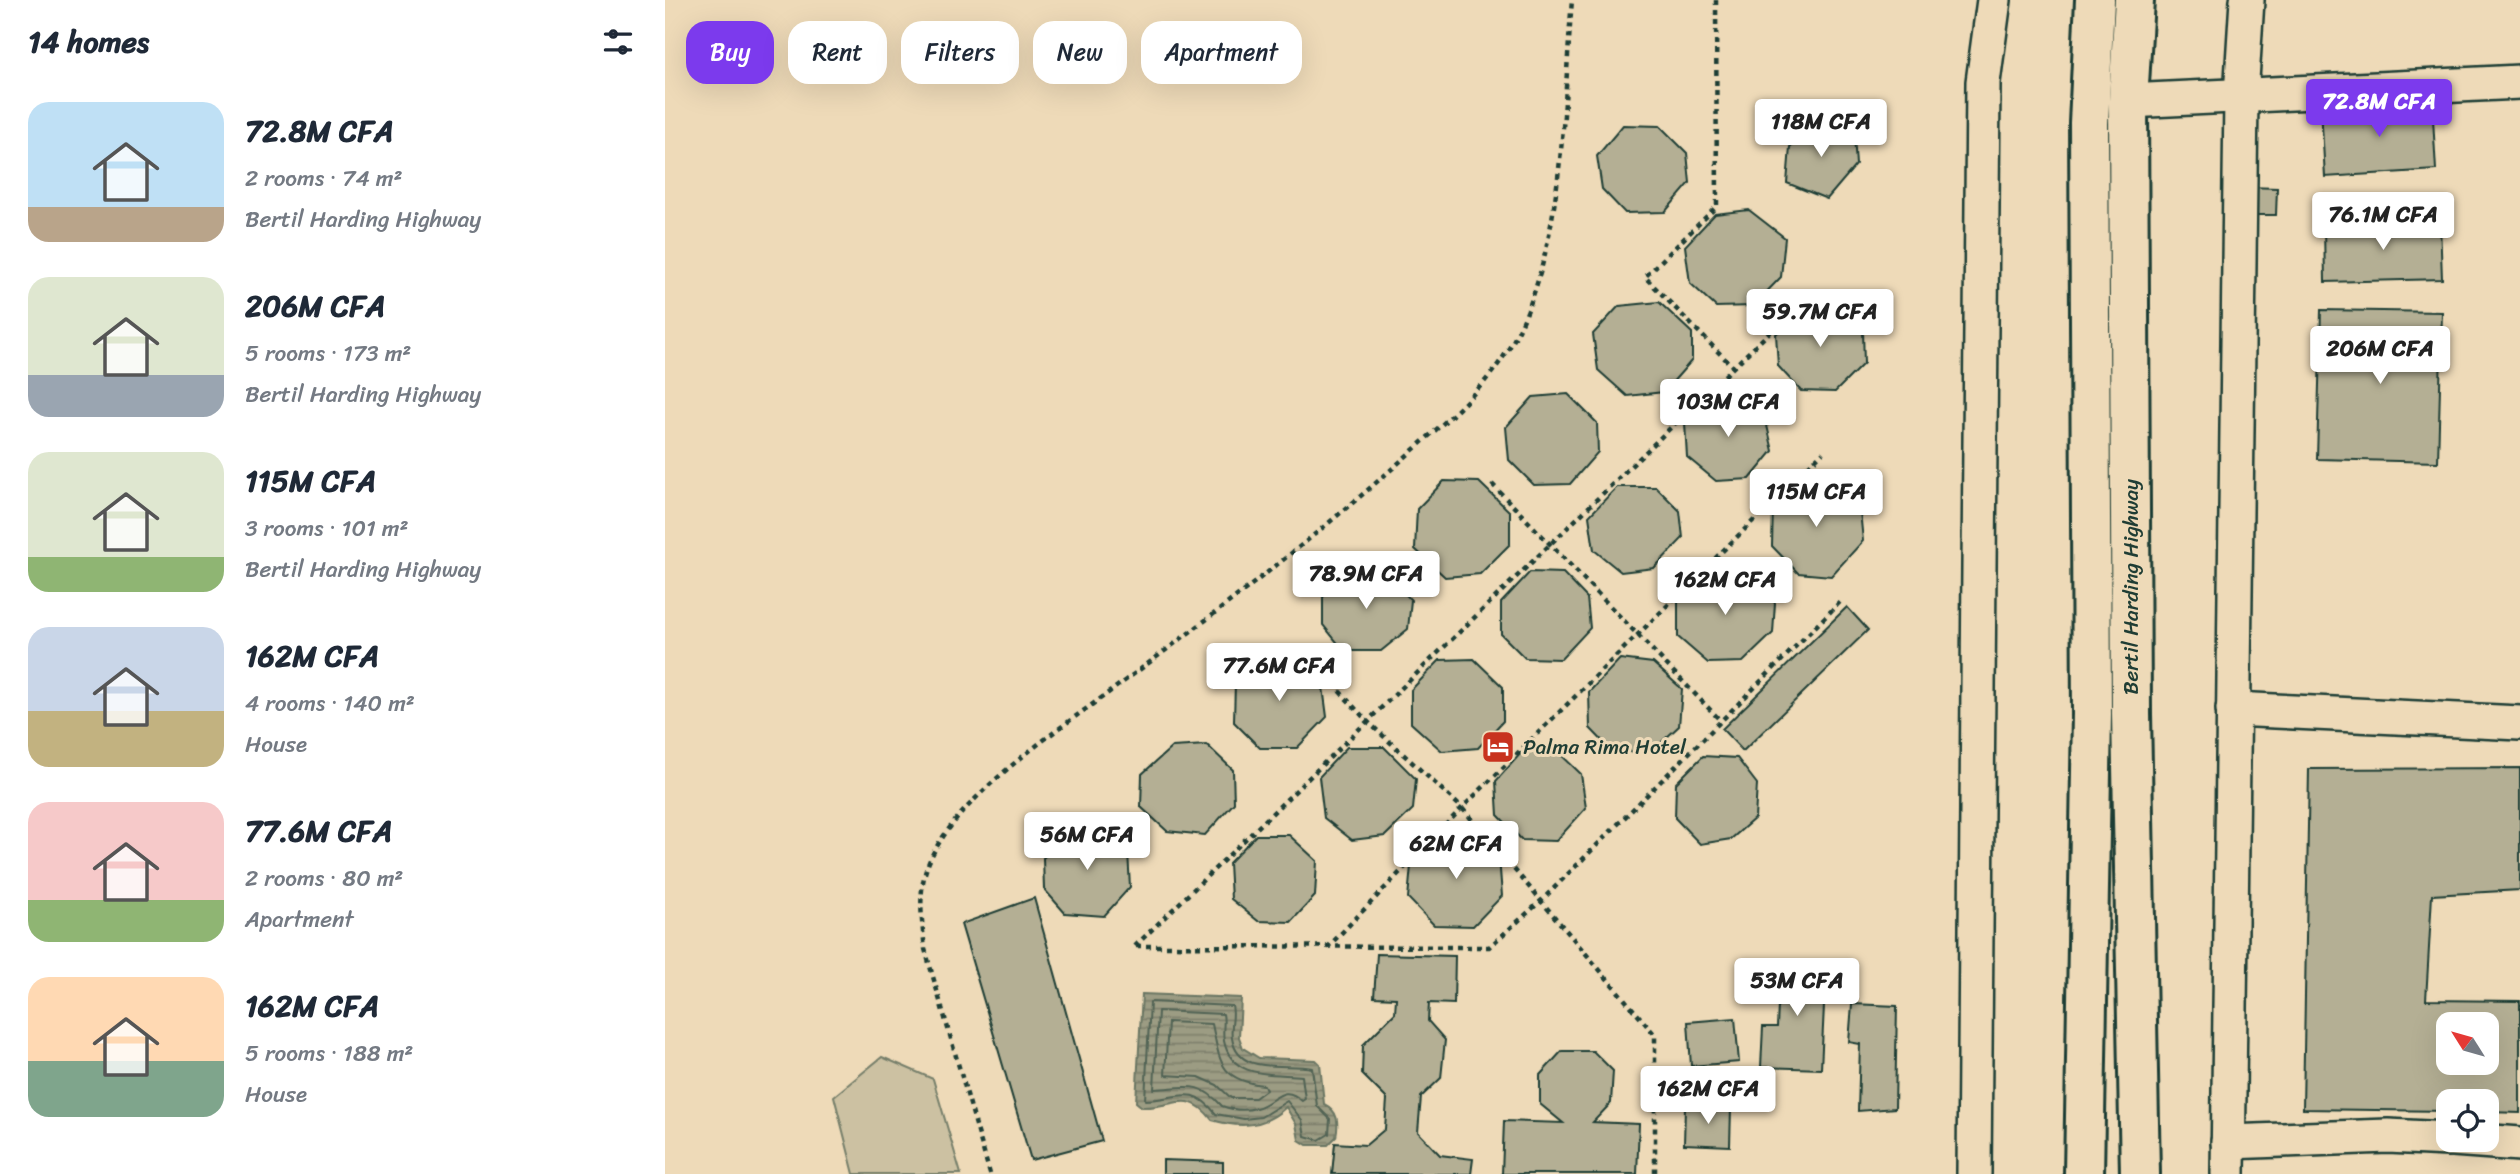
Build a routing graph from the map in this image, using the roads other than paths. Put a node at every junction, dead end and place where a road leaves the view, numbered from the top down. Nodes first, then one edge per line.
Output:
1 (1994, 0) edge
2 (2095, 0) edge
3 (2134, 0) edge
4 (2247, 0) edge
5 (2520, 82) edge
6 (2241, 96) junction
7 (2128, 100) junction
8 (2233, 709) junction
9 (2520, 723) edge
10 (2436, 1138) edge
11 (2499, 1142) edge
12 (2520, 1144) edge
13 (2228, 1158) edge
14 (1973, 1174) edge
15 (2084, 1174) edge
16 (2140, 1174) edge

1 - 14 street
2 - 15 main road, Bertil Harding Highway
3 - 7 main road, Bertil Harding Highway
4 - 6 street
5 - 6 street
6 - 7 street
6 - 8 street
7 - 16 main road, Bertil Harding Highway
8 - 9 street
8 - 13 street
10 - 13 street
11 - 12 street

